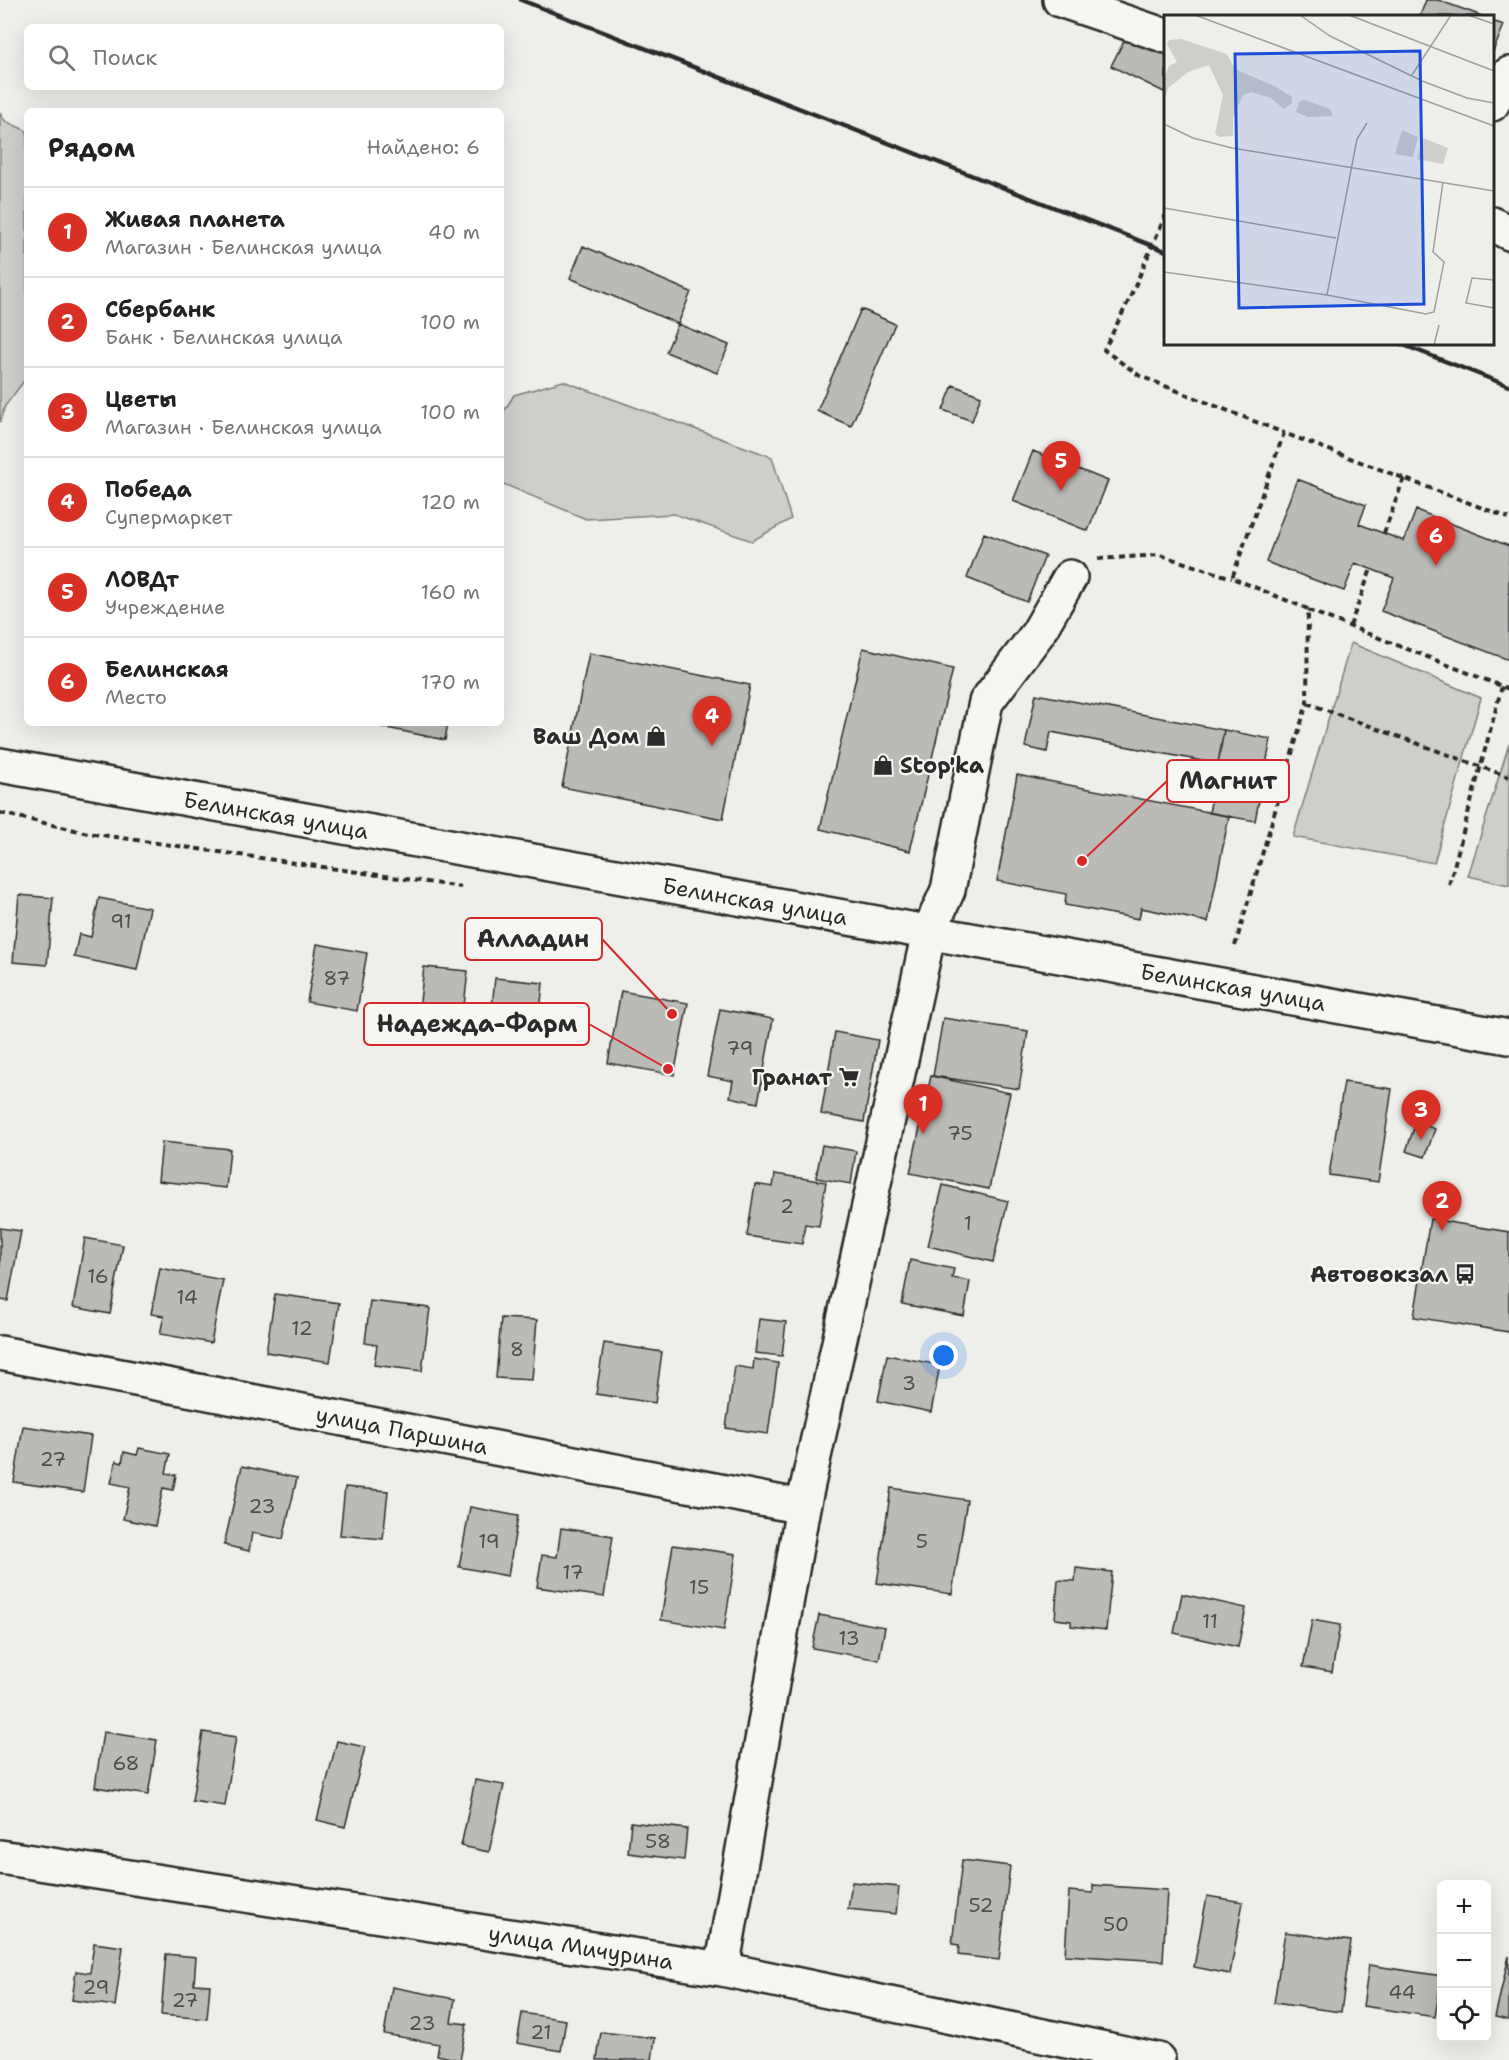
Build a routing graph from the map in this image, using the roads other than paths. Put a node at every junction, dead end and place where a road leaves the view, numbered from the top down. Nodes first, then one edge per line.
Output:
1 (1060, 0) edge
2 (1164, 35) edge
3 (1509, 74) edge
4 (1494, 100) edge
5 (1494, 225) edge
6 (1509, 233) edge
7 (1070, 577) road end
8 (0, 765) edge
9 (929, 932) junction
10 (1509, 1037) edge
11 (0, 1353) edge
12 (803, 1507) junction
13 (0, 1857) edge
14 (722, 1968) junction
15 (1158, 2060) edge

1 - 2 street
3 - 4 street
5 - 6 street
7 - 9 street
8 - 9 street, Белинская улица
9 - 10 street, Белинская улица
9 - 12 street
11 - 12 street, улица Паршина
12 - 14 street
13 - 14 street, улица Мичурина
14 - 15 street, улица Мичурина

